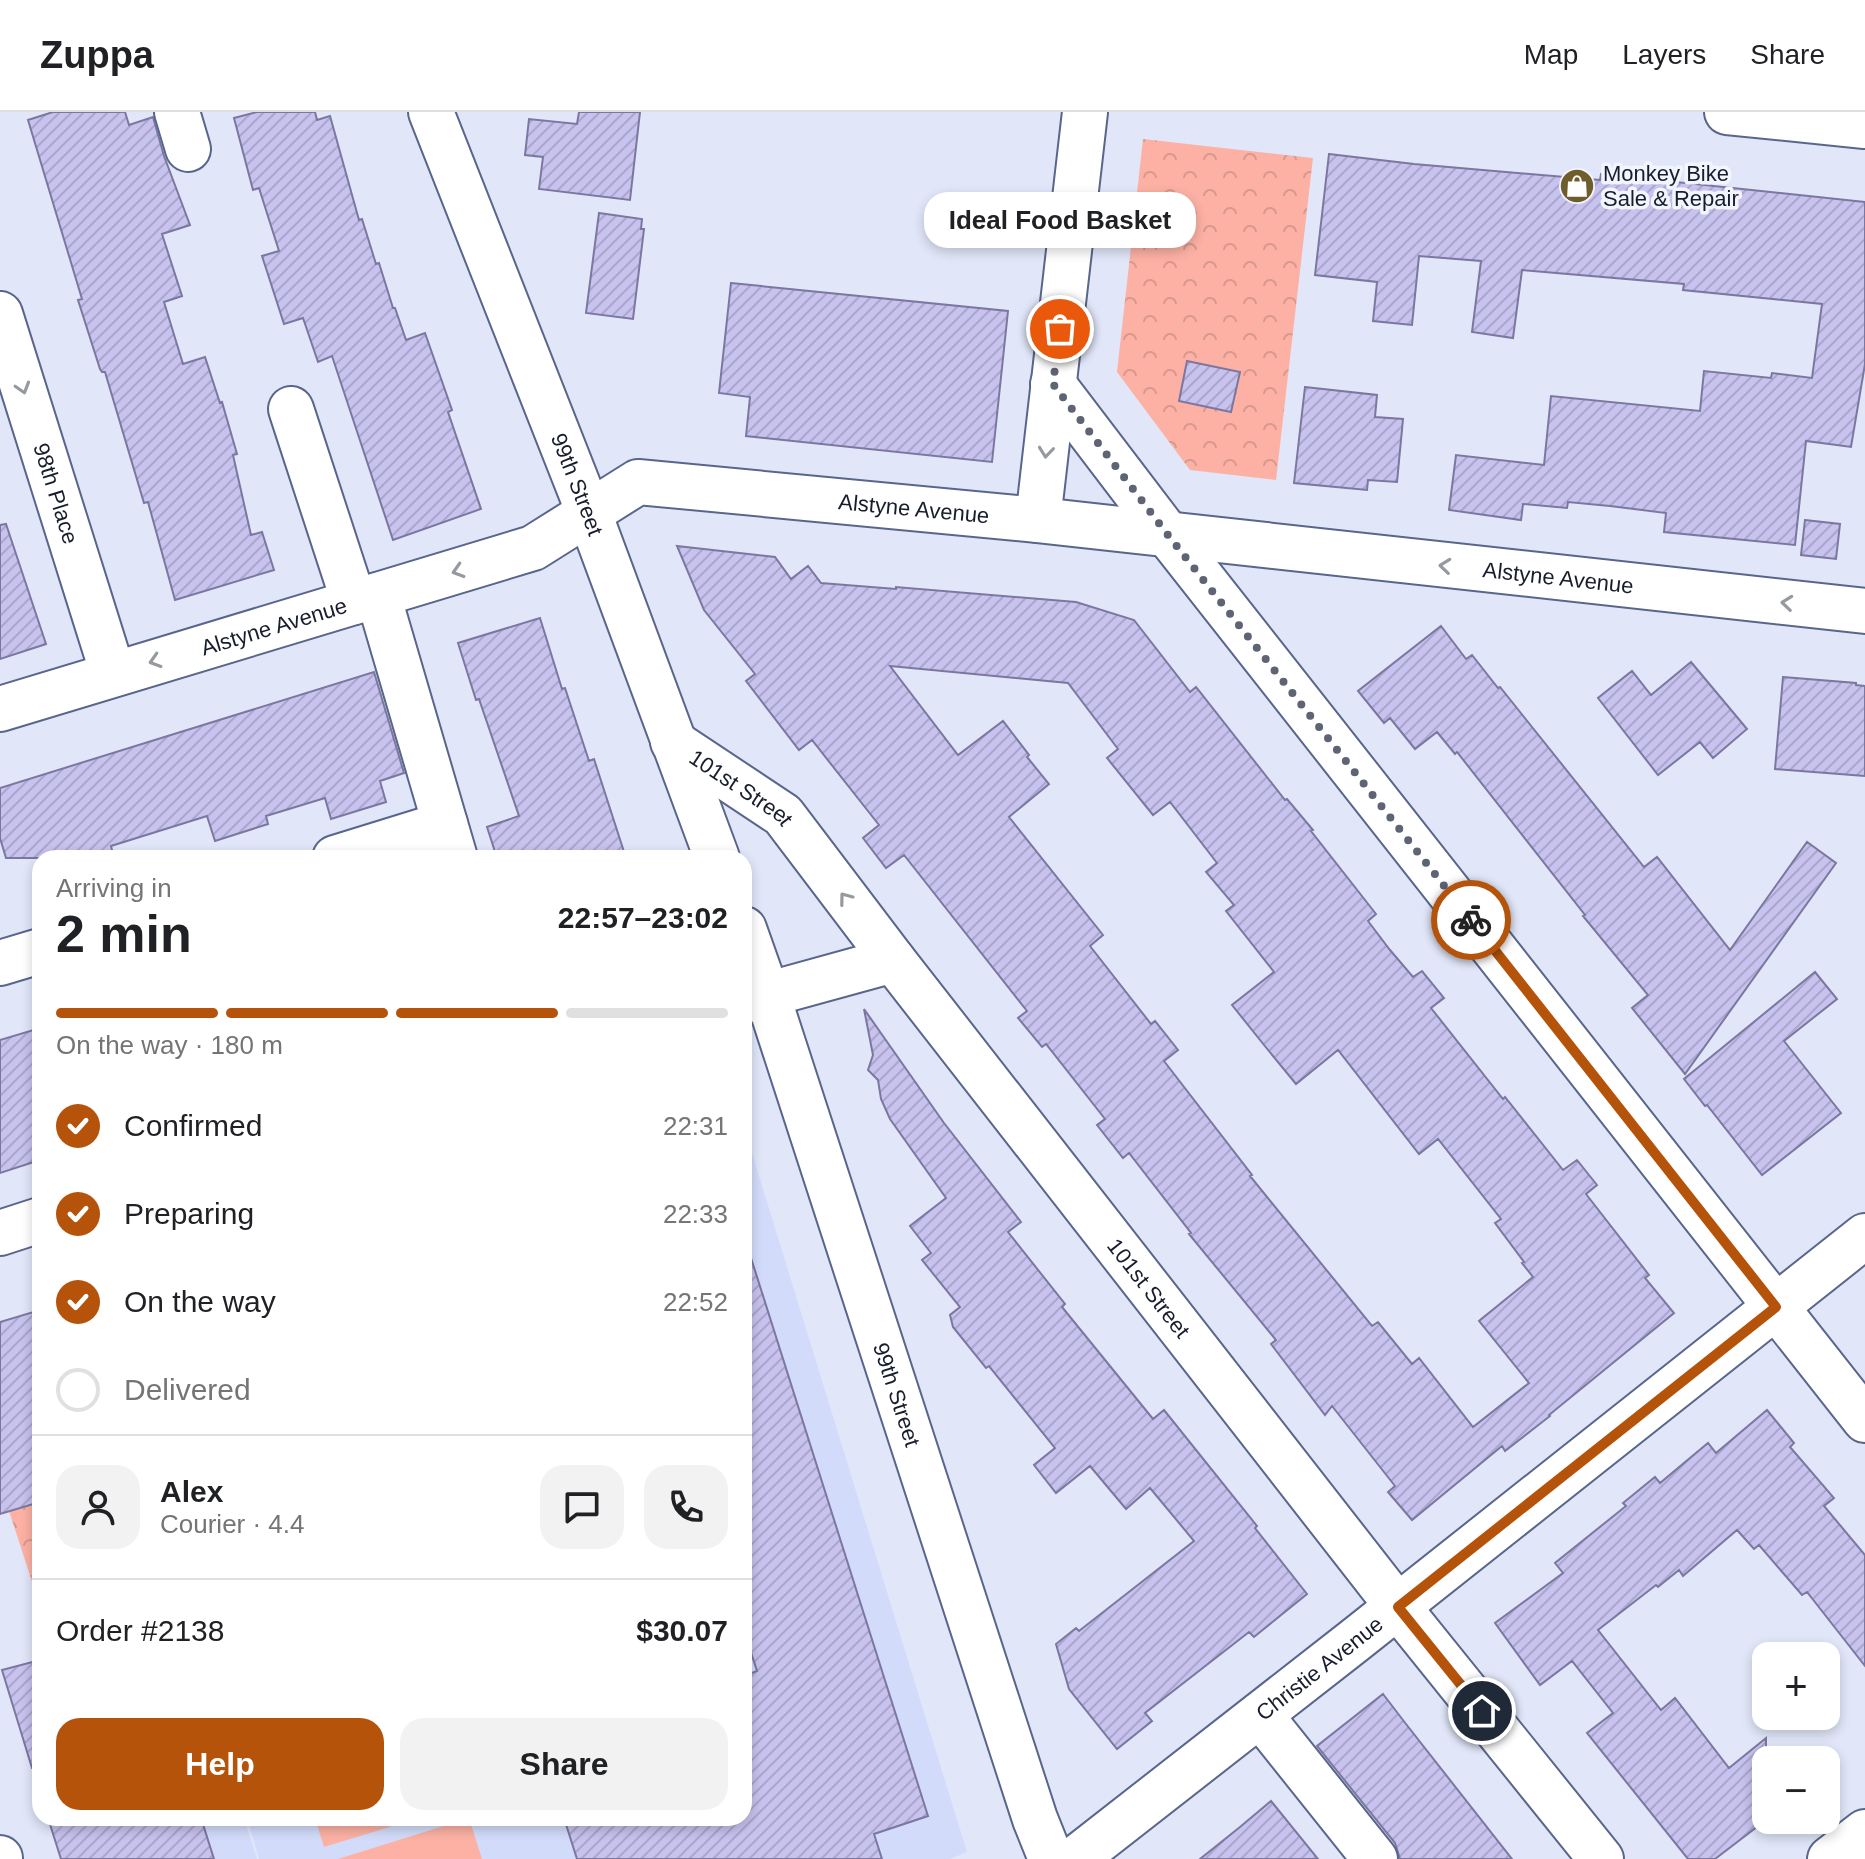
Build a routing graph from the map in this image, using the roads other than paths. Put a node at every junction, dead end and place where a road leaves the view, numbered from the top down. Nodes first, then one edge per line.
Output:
1 (431, 112) edge
2 (1085, 112) edge
3 (1727, 112) edge
4 (1865, 126) edge
5 (0, 314) edge
6 (1053, 384) junction
7 (291, 409) dead end
8 (589, 513) junction
9 (1038, 520) junction
10 (1168, 535) junction
11 (366, 599) junction
12 (1865, 611) edge
13 (113, 674) junction
14 (0, 709) edge
15 (673, 742) junction
16 (450, 841) edge
17 (389, 850) edge
18 (714, 850) edge
19 (32, 953) edge
20 (893, 960) junction
21 (0, 963) edge
22 (752, 974) edge
23 (756, 997) edge
24 (32, 1223) edge
25 (0, 1233) edge
26 (1865, 1236) edge
27 (1776, 1307) junction
28 (1865, 1420) edge
29 (1398, 1607) junction
30 (1260, 1715) junction
31 (1865, 1832) edge
32 (1051, 1859) edge
33 (1075, 1859) edge
34 (1375, 1859) edge
35 (1601, 1859) edge
36 (1830, 1859) edge

1 - 8 street, 99th Street
2 - 6 street
3 - 4 street
5 -> 13 street, 98th Place
6 -> 9 street
6 - 10 street
7 - 11 street
8 - 9 street, Alstyne Avenue
8 -> 11 street, Alstyne Avenue
8 - 15 street, 99th Street
9 - 10 street, Alstyne Avenue
12 -> 10 street, Alstyne Avenue
10 - 27 street
11 -> 13 street, Alstyne Avenue
11 - 16 street
13 - 14 street, Alstyne Avenue
15 - 18 street, 99th Street
20 -> 15 street, 101st Street
16 - 17 street
19 - 21 street
20 - 23 street
20 - 29 street, 101st Street
22 - 23 street, 99th Street
23 - 32 street, 99th Street
24 - 25 street
26 - 27 street, Christie Avenue
27 - 28 street
27 - 29 street, Christie Avenue
29 - 30 street, Christie Avenue
29 - 35 street, 101st Street
30 - 33 street, Christie Avenue
30 - 34 street
31 - 36 street

